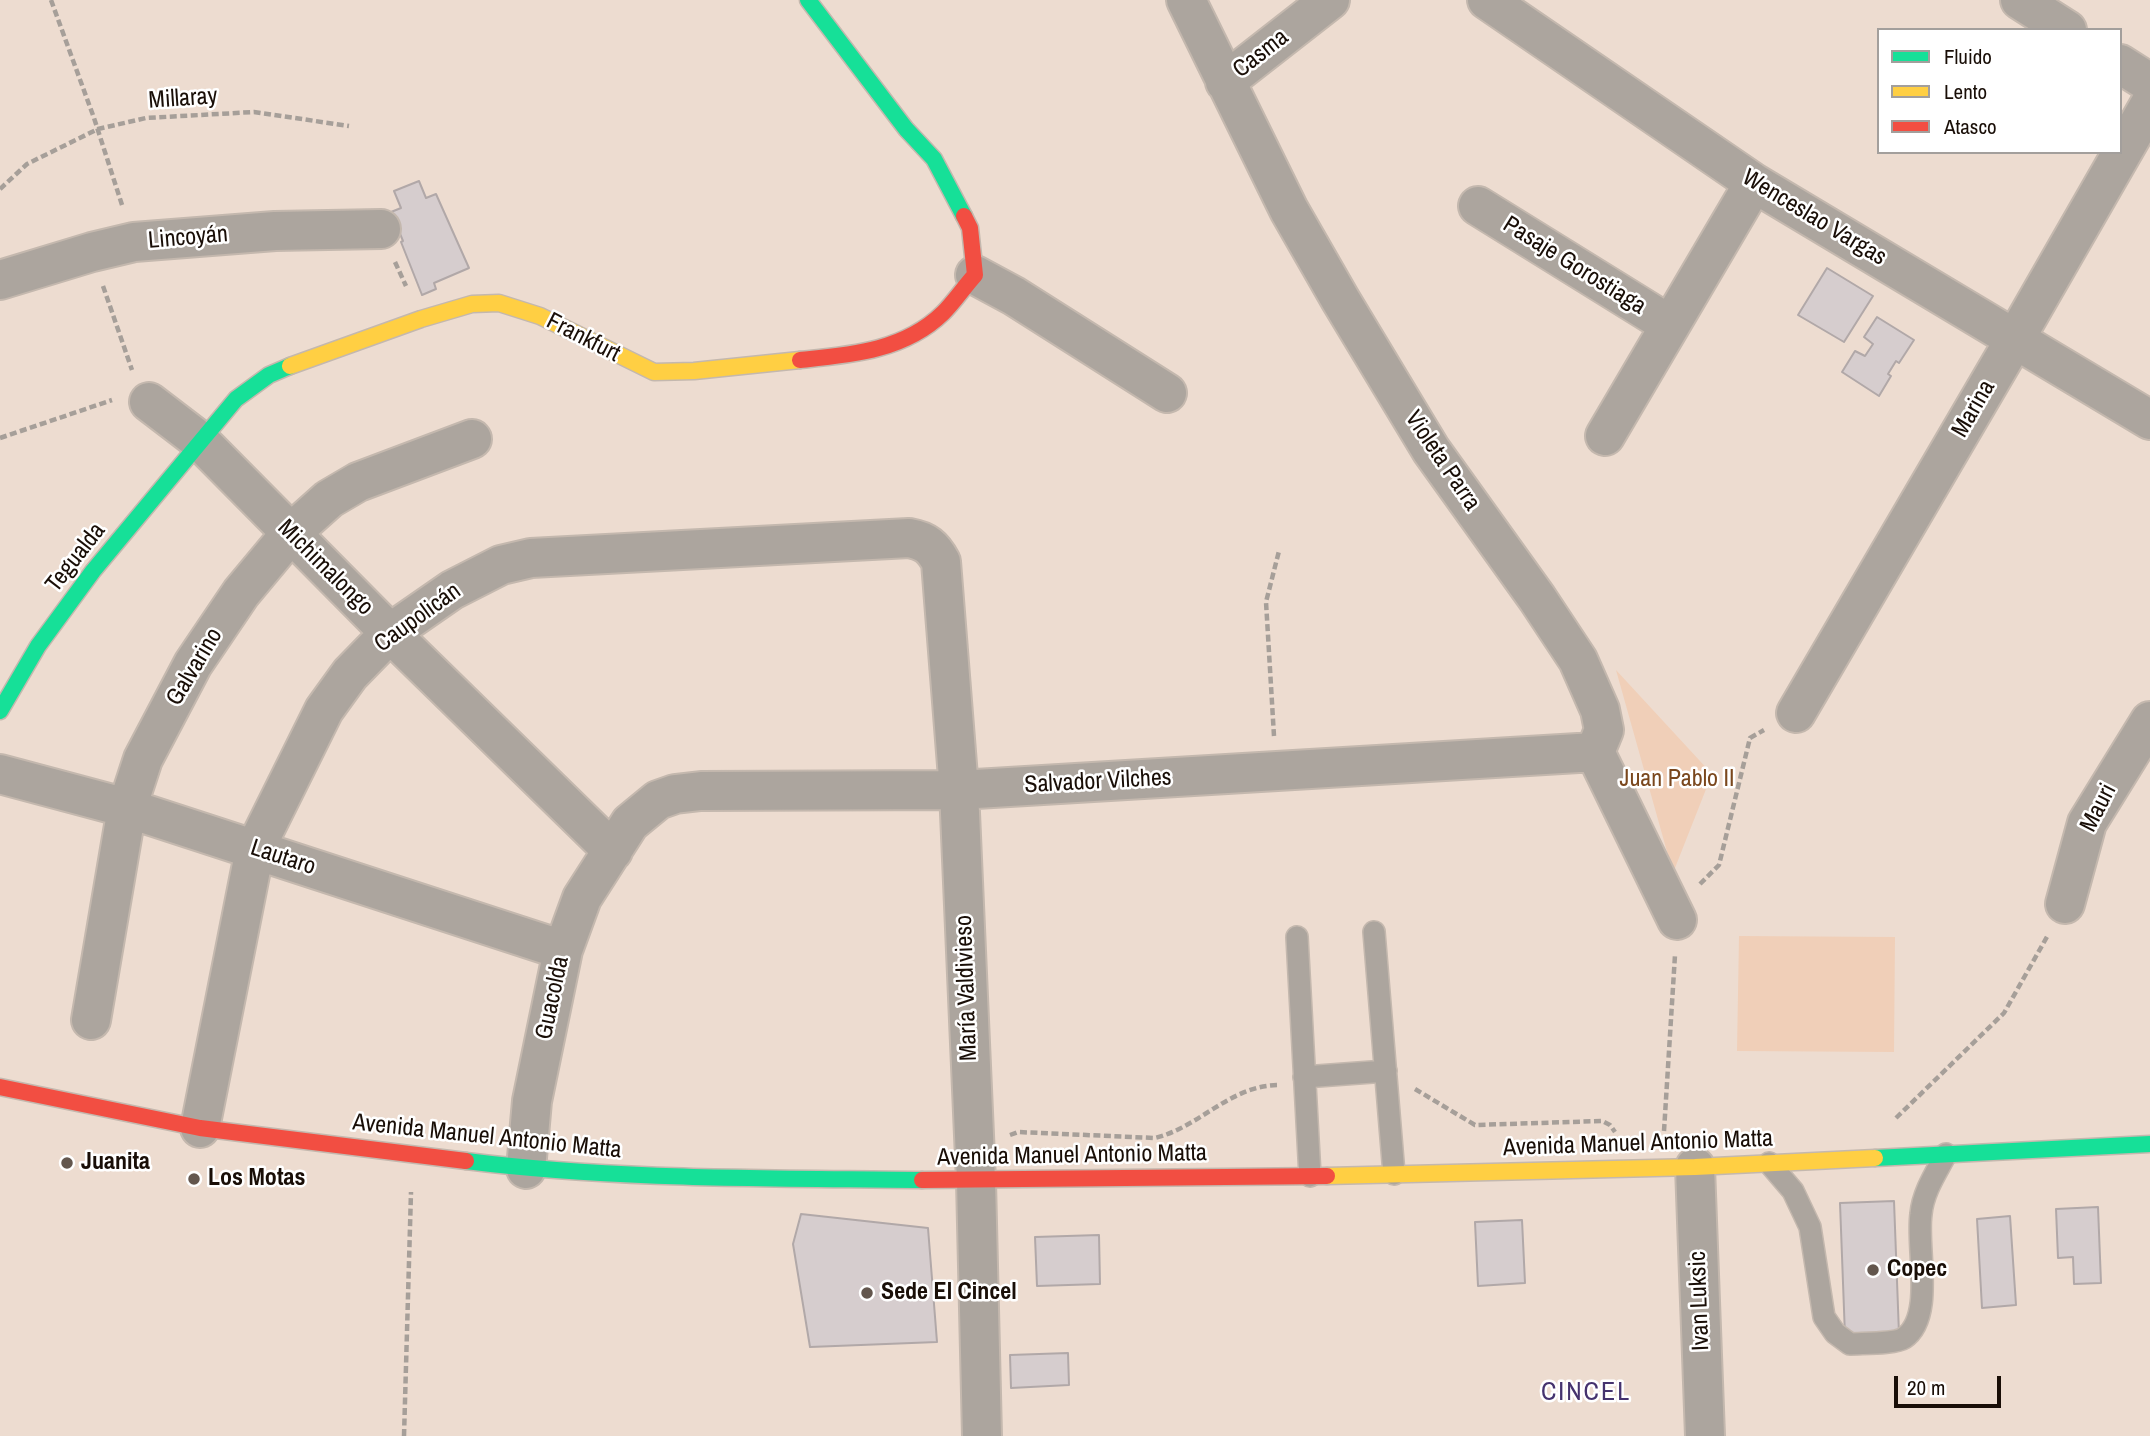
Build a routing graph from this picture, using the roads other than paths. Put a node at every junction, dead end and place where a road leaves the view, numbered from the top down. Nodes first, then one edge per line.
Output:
1 (808, 0) edge
2 (1186, 0) edge
3 (1330, 0) edge
4 (1487, 0) edge
5 (2020, 0) edge
6 (2064, 28) edge
7 (2122, 65) edge
8 (1225, 82) junction
9 (2150, 83) edge
10 (2150, 104) edge
11 (2122, 153) edge
12 (2121, 154) edge
13 (1754, 183) junction
14 (1478, 206) dead end
15 (380, 229) road end
16 (975, 275) junction
17 (0, 280) edge
18 (1670, 325) junction
19 (2015, 339) junction
20 (1167, 393) dead end
21 (145, 396) road end
22 (2150, 421) edge
23 (1605, 436) dead end
24 (472, 439) dead end
25 (200, 441) junction
26 (291, 533) junction
27 (930, 545) joint
28 (390, 633) junction
29 (0, 711) edge
30 (1796, 713) road end
31 (2150, 721) edge
32 (1595, 752) junction
33 (0, 774) edge
34 (959, 790) junction
35 (127, 808) junction
36 (616, 846) junction
37 (254, 849) junction
38 (2065, 904) road end
39 (1677, 920) road end
40 (1374, 932) dead end
41 (1297, 937) dead end
42 (563, 950) junction
43 (91, 1020) dead end
44 (1386, 1071) junction
45 (1304, 1077) junction
46 (0, 1087) edge
47 (200, 1128) junction
48 (2150, 1144) edge
49 (1946, 1154) junction
50 (1769, 1163) junction
51 (1679, 1167) junction
52 (526, 1169) junction
53 (1394, 1174) junction
54 (1310, 1176) junction
55 (976, 1181) junction
56 (982, 1436) edge
57 (1705, 1436) edge

1 - 16 main road
2 - 8 street, Violeta Parra
3 - 8 street, Casma
4 - 13 street, Wenceslao Vargas
5 - 6 street
7 - 9 street
8 - 32 street, Violeta Parra
10 - 11 street, Marina
12 - 19 street, Marina
13 - 18 street, Pasaje Gorostiaga
13 - 19 street, Wenceslao Vargas
14 - 18 street, Pasaje Gorostiaga
15 - 17 street, Lincoyán
16 - 20 street
16 - 25 main road, Frankfurt
18 - 23 street, Pasaje Gorostiaga
19 - 22 street, Wenceslao Vargas
19 - 30 street, Marina
21 - 25 street, Michimalongo
24 - 26 street, Galvarino
25 - 26 street, Michimalongo
25 - 29 main road, Tegualda
26 - 28 street, Michimalongo
26 - 35 street, Galvarino
27 - 28 street, Caupolicán
27 - 34 street, María Valdivieso
28 - 36 street, Michimalongo
28 - 37 street, Caupolicán
31 - 38 street, Mauri
32 - 34 street, Salvador Vilches
32 - 39 street
33 - 35 street, Lautaro
34 - 36 street, Salvador Vilches
34 - 55 street, María Valdivieso
35 - 37 street, Lautaro
35 - 43 street, Galvarino
36 - 42 street, Guacolda
37 - 42 street, Lautaro
37 - 47 street, Caupolicán
40 - 44 lane
41 - 45 lane
42 - 52 street, Guacolda
44 - 45 lane
44 - 53 lane
45 - 54 lane
46 - 47 main road, Avenida Manuel Antonio Matta
47 - 52 main road, Avenida Manuel Antonio Matta
48 - 49 main road, Avenida Manuel Antonio Matta
49 - 50 main road, Avenida Manuel Antonio Matta
49 - 50 lane
50 - 51 main road, Avenida Manuel Antonio Matta
51 - 53 main road, Avenida Manuel Antonio Matta
51 - 57 street, Ivan Luksic
52 - 55 main road, Avenida Manuel Antonio Matta
53 - 54 main road, Avenida Manuel Antonio Matta
54 - 55 main road, Avenida Manuel Antonio Matta
55 - 56 street, María Valdivieso

